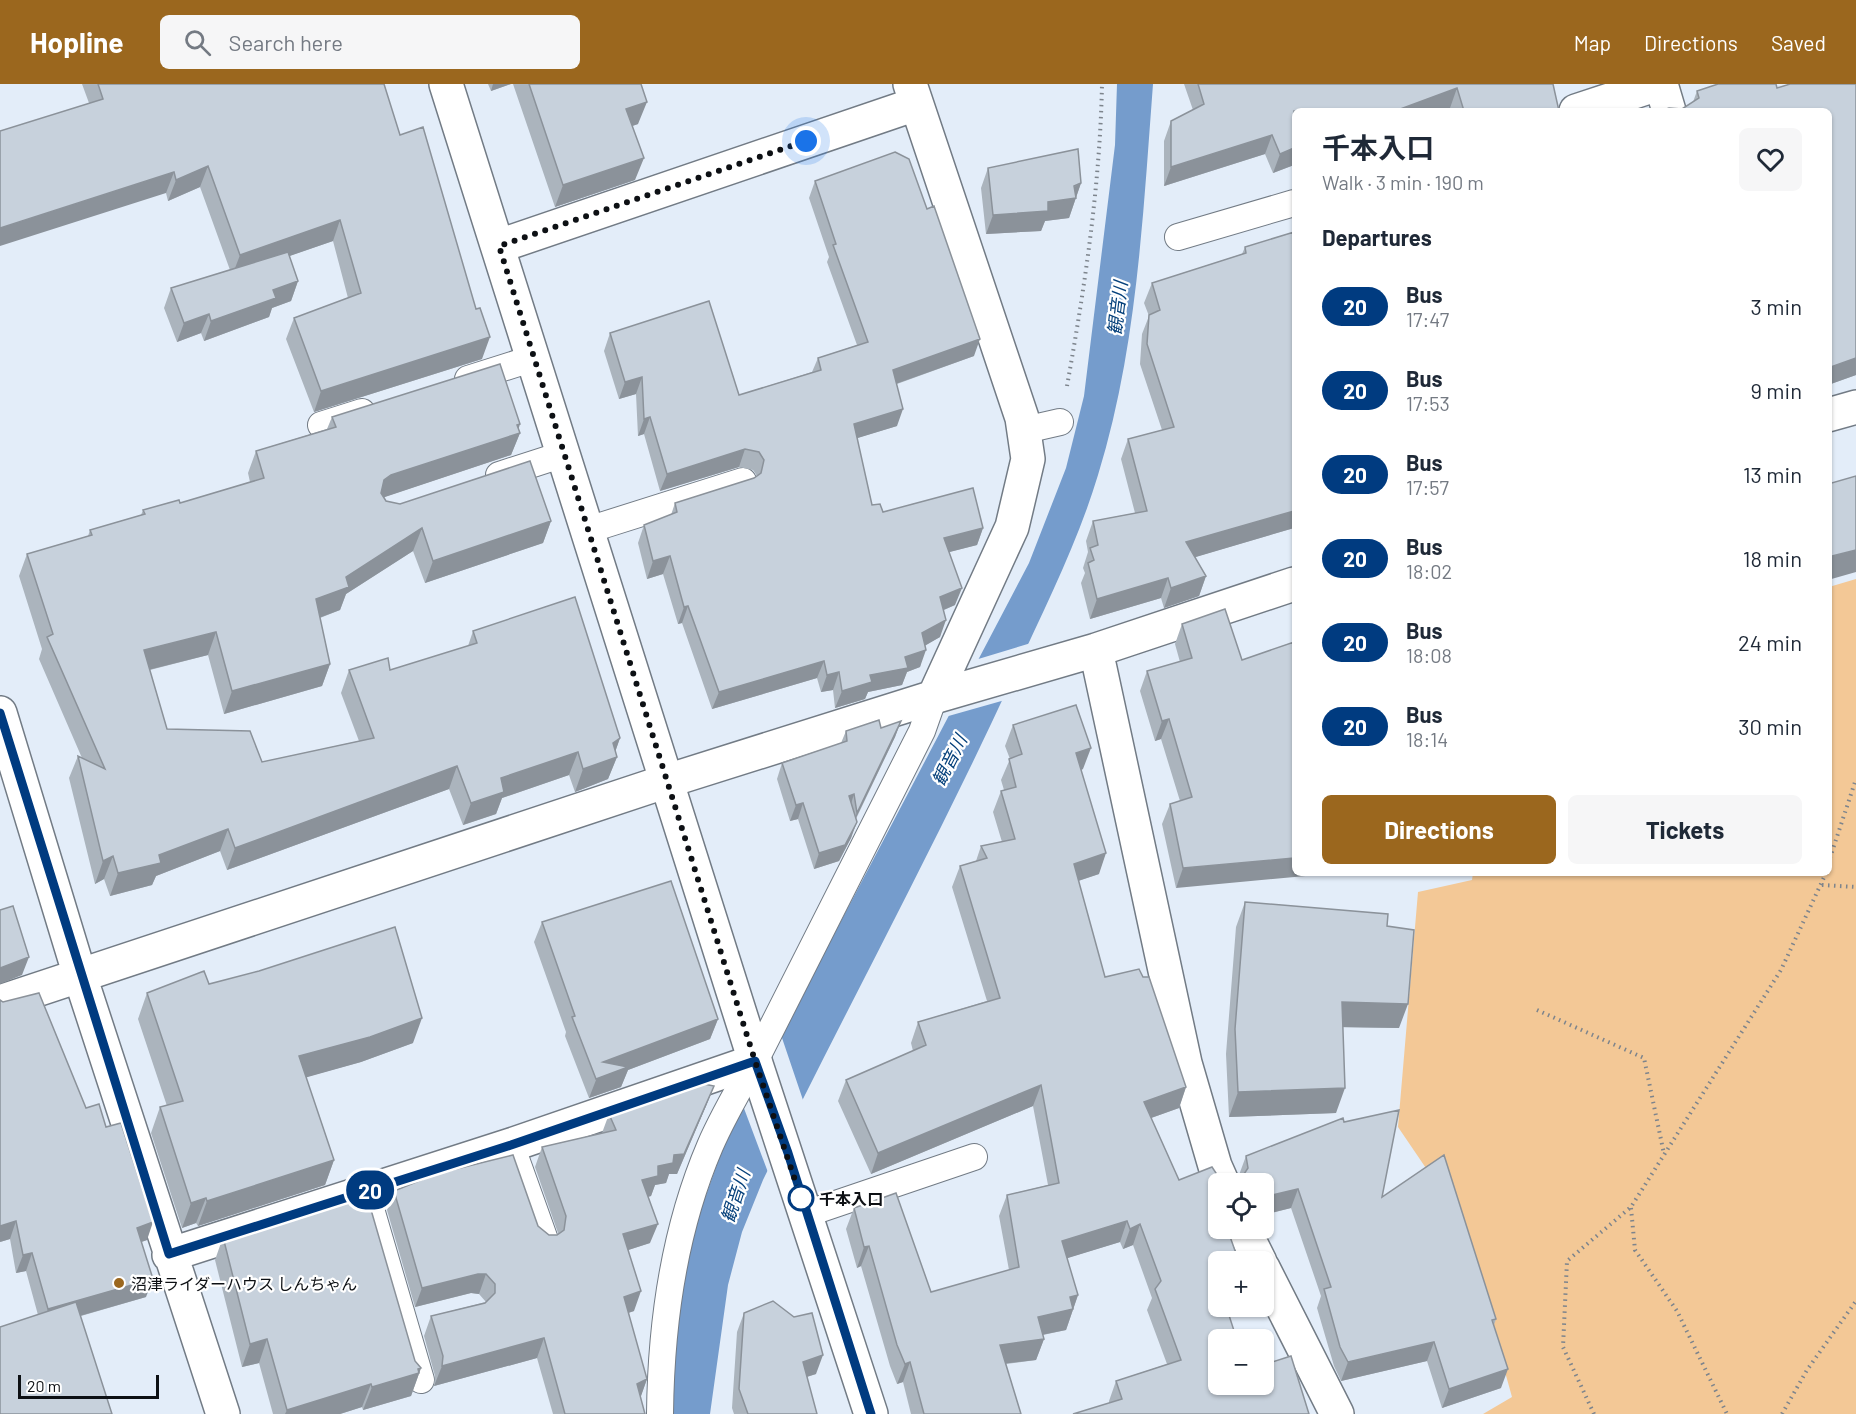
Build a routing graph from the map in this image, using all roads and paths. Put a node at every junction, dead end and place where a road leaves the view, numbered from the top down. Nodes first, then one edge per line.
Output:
1 (446, 84) edge
2 (1102, 84) edge
3 (1659, 84) edge
4 (913, 94) edge
5 (1585, 108) edge
6 (1668, 108) edge
7 (1292, 204) edge
8 (1178, 237) dead end
9 (499, 246) junction
10 (534, 358) junction
11 (444, 386) edge
12 (388, 404) edge
13 (1856, 406) edge
14 (1832, 414) edge
15 (1060, 422) joint
16 (321, 425) dead end
17 (1025, 430) junction
18 (564, 454) junction
19 (743, 481) edge
20 (476, 483) edge
21 (588, 530) junction
22 (1292, 585) edge
23 (1096, 650) junction
24 (941, 695) junction
25 (0, 713) edge
26 (1856, 779) edge
27 (668, 781) junction
28 (1832, 852) edge
29 (1825, 876) edge
30 (1822, 885) junction
31 (1856, 887) edge
32 (80, 976) junction
33 (0, 1002) edge
34 (1537, 1010) dead end
35 (757, 1066) junction
36 (511, 1145) junction
37 (1664, 1155) junction
38 (974, 1157) dead end
39 (1218, 1173) edge
40 (366, 1192) junction
41 (1631, 1207) junction
42 (806, 1214) junction
43 (544, 1240) edge
44 (169, 1254) junction
45 (1274, 1290) edge
46 (1856, 1301) edge
47 (421, 1380) edge
48 (223, 1414) edge
49 (660, 1414) edge
50 (871, 1414) edge
51 (1336, 1414) edge
52 (1594, 1414) edge
53 (1727, 1414) edge
54 (1782, 1414) edge

1 - 9 street
2 - 15 path
3 - 5 street
3 - 6 street
4 - 9 street
4 - 17 street
7 - 8 lane
9 - 10 street
10 - 11 lane
10 - 18 street
12 - 16 lane
13 - 14 street
15 - 17 lane
17 - 24 street
18 - 20 lane
18 - 21 street
19 - 21 lane
21 - 27 street
22 - 23 street
23 - 24 street
23 - 39 street
24 - 27 street
24 - 35 lane
25 - 32 street
26 - 28 path
27 - 32 street
27 - 35 street
29 - 30 path
30 - 31 path
30 - 37 path
32 - 33 street
32 - 44 street
34 - 37 path
35 - 36 street
35 - 42 street
35 - 49 lane
36 - 40 street
36 - 43 lane
37 - 41 path
38 - 42 lane
40 - 44 street
40 - 47 lane
41 - 52 path
41 - 53 path
42 - 50 street
44 - 48 street
45 - 51 street
46 - 54 path

